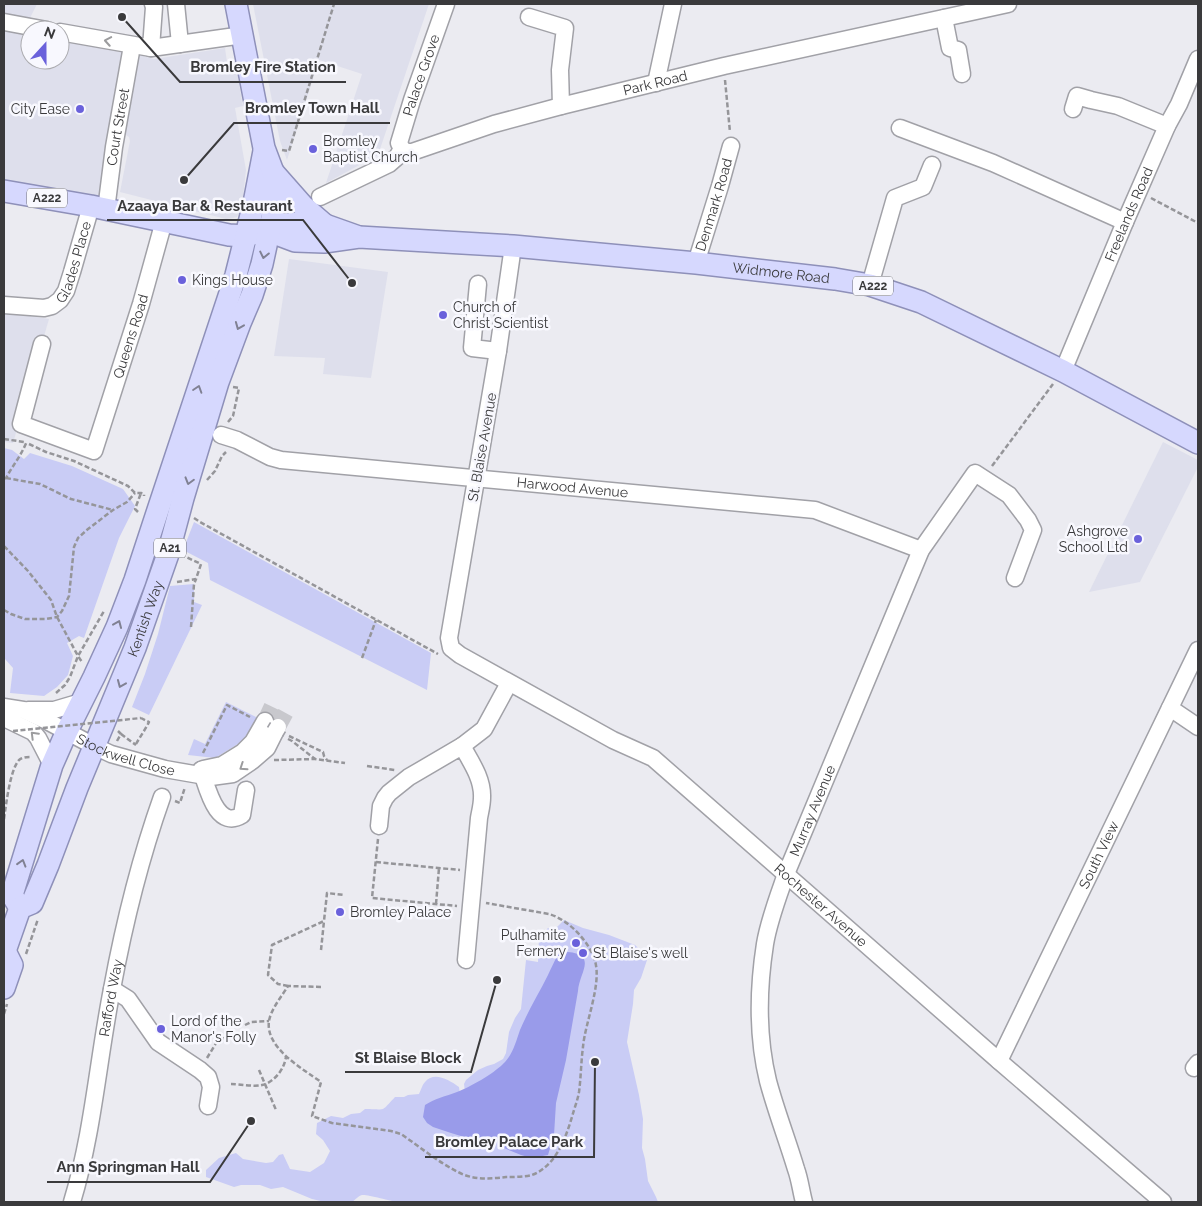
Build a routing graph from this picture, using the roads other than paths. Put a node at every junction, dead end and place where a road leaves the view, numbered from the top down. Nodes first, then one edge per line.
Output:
1 (153, 4) edge
2 (176, 4) edge
3 (236, 4) edge
4 (446, 4) edge
5 (673, 4) edge
6 (1008, 4) edge
7 (529, 17) dead end
8 (944, 18) junction
9 (4, 22) edge
10 (20, 25) edge
11 (70, 34) edge
12 (242, 35) junction
13 (180, 44) junction
14 (132, 46) junction
15 (151, 48) junction
16 (1198, 59) edge
17 (962, 74) dead end
18 (656, 83) junction
19 (561, 106) junction
20 (1074, 108) dead end
21 (1167, 126) junction
22 (900, 128) dead end
23 (731, 146) road end
24 (264, 148) junction
25 (402, 149) junction
26 (932, 165) dead end
27 (273, 172) junction
28 (4, 191) edge
29 (320, 197) dead end
30 (98, 208) junction
31 (164, 221) junction
32 (1125, 222) junction
33 (325, 226) junction
34 (270, 229) junction
35 (246, 236) junction
36 (359, 237) junction
37 (513, 246) junction
38 (696, 263) junction
39 (478, 284) dead end
40 (870, 285) junction
41 (4, 299) edge
42 (4, 305) edge
43 (44, 308) junction
44 (42, 344) dead end
45 (498, 351) junction
46 (1062, 371) junction
47 (225, 436) road end
48 (1198, 443) edge
49 (476, 478) junction
50 (921, 550) junction
51 (1015, 578) dead end
52 (452, 648) joint
53 (1198, 650) edge
54 (509, 683) junction
55 (81, 702) junction
56 (4, 707) edge
57 (1170, 708) junction
58 (23, 710) junction
59 (4, 718) edge
60 (1198, 726) edge
61 (276, 730) tunnel mouth
62 (67, 731) junction
63 (94, 746) junction
64 (462, 746) junction
65 (52, 765) junction
66 (197, 773) junction
67 (246, 790) dead end
68 (164, 805) road end
69 (379, 826) road end
70 (786, 874) junction
71 (20, 908) junction
72 (5, 951) edge
73 (466, 960) dead end
74 (4, 988) edge
75 (112, 989) junction
76 (999, 1062) junction
77 (208, 1106) dead end
78 (1160, 1201) edge
79 (72, 1202) edge
80 (804, 1202) edge

1 - 15 street
2 - 13 street
3 - 12 main road, A21
4 - 25 street, Palace Grove
5 - 18 street
6 - 8 street, Park Road
7 - 19 street
8 - 17 street
8 - 18 street, Park Road
9 - 10 street
14 -> 11 street
12 - 13 street
12 - 24 main road, A21
13 - 15 street
14 - 15 street
14 - 30 street, Court Street
16 - 21 street, Freelands Road
18 - 19 street, Park Road
19 - 25 street, Park Road
20 - 21 street
21 - 32 street, Freelands Road
22 - 32 street
23 - 38 street, Denmark Road
24 - 27 main road, A21
24 - 35 main road, A21
25 - 29 street
26 - 40 street
27 - 33 main road
27 - 34 main road, A21
28 - 30 main road, Widmore Road / A222
30 - 31 main road, Widmore Road / A222
30 - 43 street, Glades Place
31 - 35 main road, Widmore Road / A222
31 - 44 street, Queens Road
32 - 46 street, Freelands Road
33 - 34 main road, Widmore Road / A222
33 - 36 main road, Widmore Road / A222
34 - 35 main road, Widmore Road / A222
34 - 36 main road, Widmore Road / A222
34 -> 63 main road, Kentish Way / A21
55 -> 35 main road, Kentish Way / A21
36 - 37 main road, Widmore Road / A222
37 - 38 main road, Widmore Road / A222
37 - 45 street, St. Blaise Avenue
38 - 40 main road, Widmore Road / A222
39 - 45 street
40 - 46 main road, Widmore Road / A222
41 - 43 street, Glades Place
42 - 43 street, Glades Place
45 - 49 street, St. Blaise Avenue
46 - 48 main road, Widmore Road / A222
47 - 49 street, Harwood Avenue
49 - 50 street, Harwood Avenue
49 - 52 street, St. Blaise Avenue
50 - 51 street, Murray Avenue
50 - 70 street, Murray Avenue
52 - 54 street, Rochester Avenue
53 - 57 street, South View
54 - 64 street
54 - 70 street, Rochester Avenue
55 - 58 street
55 - 62 main road, Kentish Way / A21
56 - 58 street
57 - 60 street
57 - 76 street, South View
58 - 62 street, Stockwell Close
65 -> 59 street
61 - 66 street, Stockwell Close
62 - 63 street, Stockwell Close
62 - 65 main road, Kentish Way / A21
63 - 66 street, Stockwell Close
63 - 71 main road, Kentish Way / A21
64 - 69 street
64 - 73 street
71 -> 65 main road, Kentish Way / A21
66 - 67 street
68 - 75 street, Rafford Way
70 - 76 street, Rochester Avenue
70 - 80 street, Murray Avenue
71 - 72 main road, Kentish Way / A21
72 - 74 main road, Kentish Way / A21
75 - 77 street
75 - 79 street, Rafford Way
76 - 78 street, Rochester Avenue

